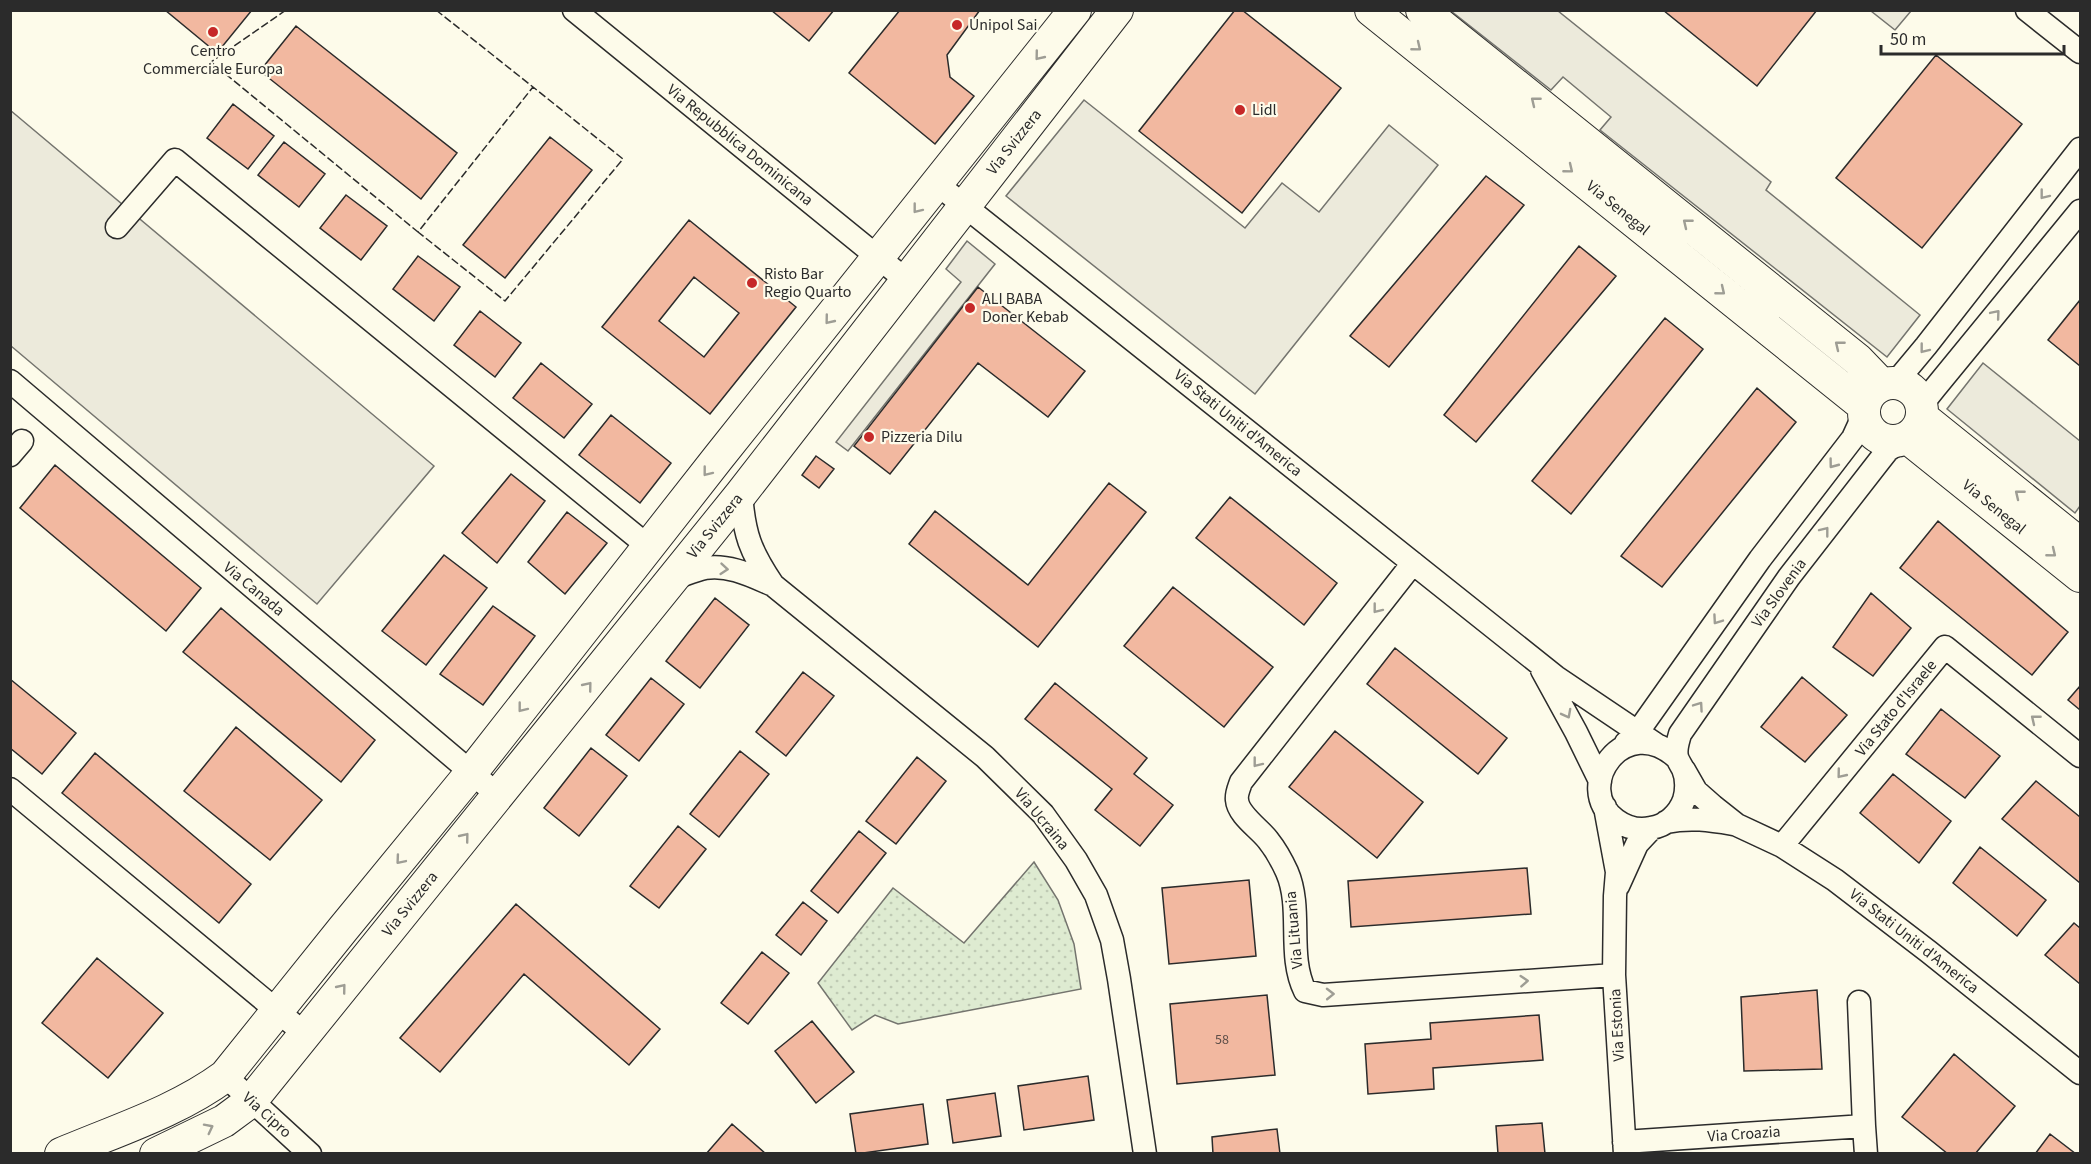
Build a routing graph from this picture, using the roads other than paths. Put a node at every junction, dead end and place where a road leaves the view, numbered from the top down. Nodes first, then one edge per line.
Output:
1 (574, 10) edge
2 (1075, 10) edge
3 (1117, 10) edge
4 (1371, 10) edge
5 (1422, 10) edge
6 (2027, 10) edge
7 (2080, 52) edge
8 (2080, 149) edge
9 (937, 184) junction
10 (965, 206) junction
11 (2080, 211) edge
12 (117, 227) dead end
13 (878, 257) junction
14 (906, 280) junction
15 (10, 381) edge
16 (1875, 397) junction
17 (1914, 426) junction
18 (741, 494) junction
19 (2080, 544) edge
20 (648, 547) junction
21 (1413, 563) junction
22 (2080, 576) edge
23 (674, 578) junction
24 (773, 585) junction
25 (1539, 663) junction
26 (1636, 725) junction
27 (1657, 745) junction
28 (1621, 748) junction
29 (2080, 756) edge
30 (1680, 764) junction
31 (471, 773) junction
32 (1600, 781) junction
33 (10, 789) edge
34 (499, 796) junction
35 (1605, 807) junction
36 (1659, 825) junction
37 (1737, 825) junction
38 (1782, 846) junction
39 (1615, 896) junction
40 (1614, 975) junction
41 (1859, 1002) dead end
42 (277, 1011) junction
43 (305, 1034) junction
44 (2080, 1073) edge
45 (225, 1076) junction
46 (251, 1101) junction
47 (1864, 1126) junction
48 (1624, 1148) edge
49 (61, 1154) edge
50 (156, 1154) edge
51 (310, 1154) edge
52 (1144, 1154) edge
53 (1866, 1154) edge

1 - 13 street, Via Repubblica Dominicana
2 -> 9 main road, Via Svizzera
3 - 10 main road, Via Svizzera
4 -> 16 main road, Via Senegal
16 -> 5 main road, Via Senegal
6 - 7 street
8 -> 16 street
9 - 10 street, Via Stati Uniti d'America
9 -> 13 main road, Via Svizzera
10 - 14 main road, Via Svizzera
10 - 21 street, Via Stati Uniti d'America
17 -> 11 street, Via Slovenia
12 - 20 street
13 - 14 street, Via Repubblica Dominicana
13 -> 20 main road, Via Svizzera
14 - 18 main road, Via Svizzera
15 - 31 street, Via Canada
16 - 17 main road
16 - 17 main road
16 -> 26 street
19 -> 17 main road, Via Senegal
17 -> 22 main road, Via Senegal
30 -> 17 street, Via Slovenia
18 - 23 main road, Via Svizzera
18 - 24 street, Via Ucraina
20 -> 31 main road, Via Svizzera
21 - 25 street, Via Stati Uniti d'America
21 -> 40 street, Via Lituania
23 -> 24 street, Via Ucraina
34 -> 23 main road, Via Svizzera
24 - 52 street, Via Ucraina
25 - 26 street, Via Stati Uniti d'America
25 -> 32 street, Via Stati Uniti d'America
26 - 27 street, Via Stati Uniti d'America
26 - 28 street
27 - 28 street
27 - 30 street
28 - 32 street
29 -> 38 street, Via Stato d'Israele
30 - 36 street
30 - 37 street, Via Stati Uniti d'America
31 - 34 street, Via Canada
31 -> 42 main road, Via Svizzera
32 - 35 street
33 - 42 street
43 -> 34 main road, Via Svizzera
35 - 36 street
35 - 39 street, Via Estonia
36 - 37 street, Via Stati Uniti d'America
36 - 39 street, Via Estonia
37 - 38 street, Via Stati Uniti d'America
38 - 44 street, Via Stati Uniti d'America
39 - 40 street, Via Estonia
40 - 48 street, Via Estonia
41 - 47 street
42 - 43 street
42 - 45 main road, Via Svizzera
43 - 46 main road, Via Svizzera
45 - 46 street, Via Cipro
45 - 49 main road, Via Svizzera
50 -> 46 main road, Via Svizzera
46 - 51 street, Via Cipro
47 - 48 street, Via Croazia
47 - 53 street

